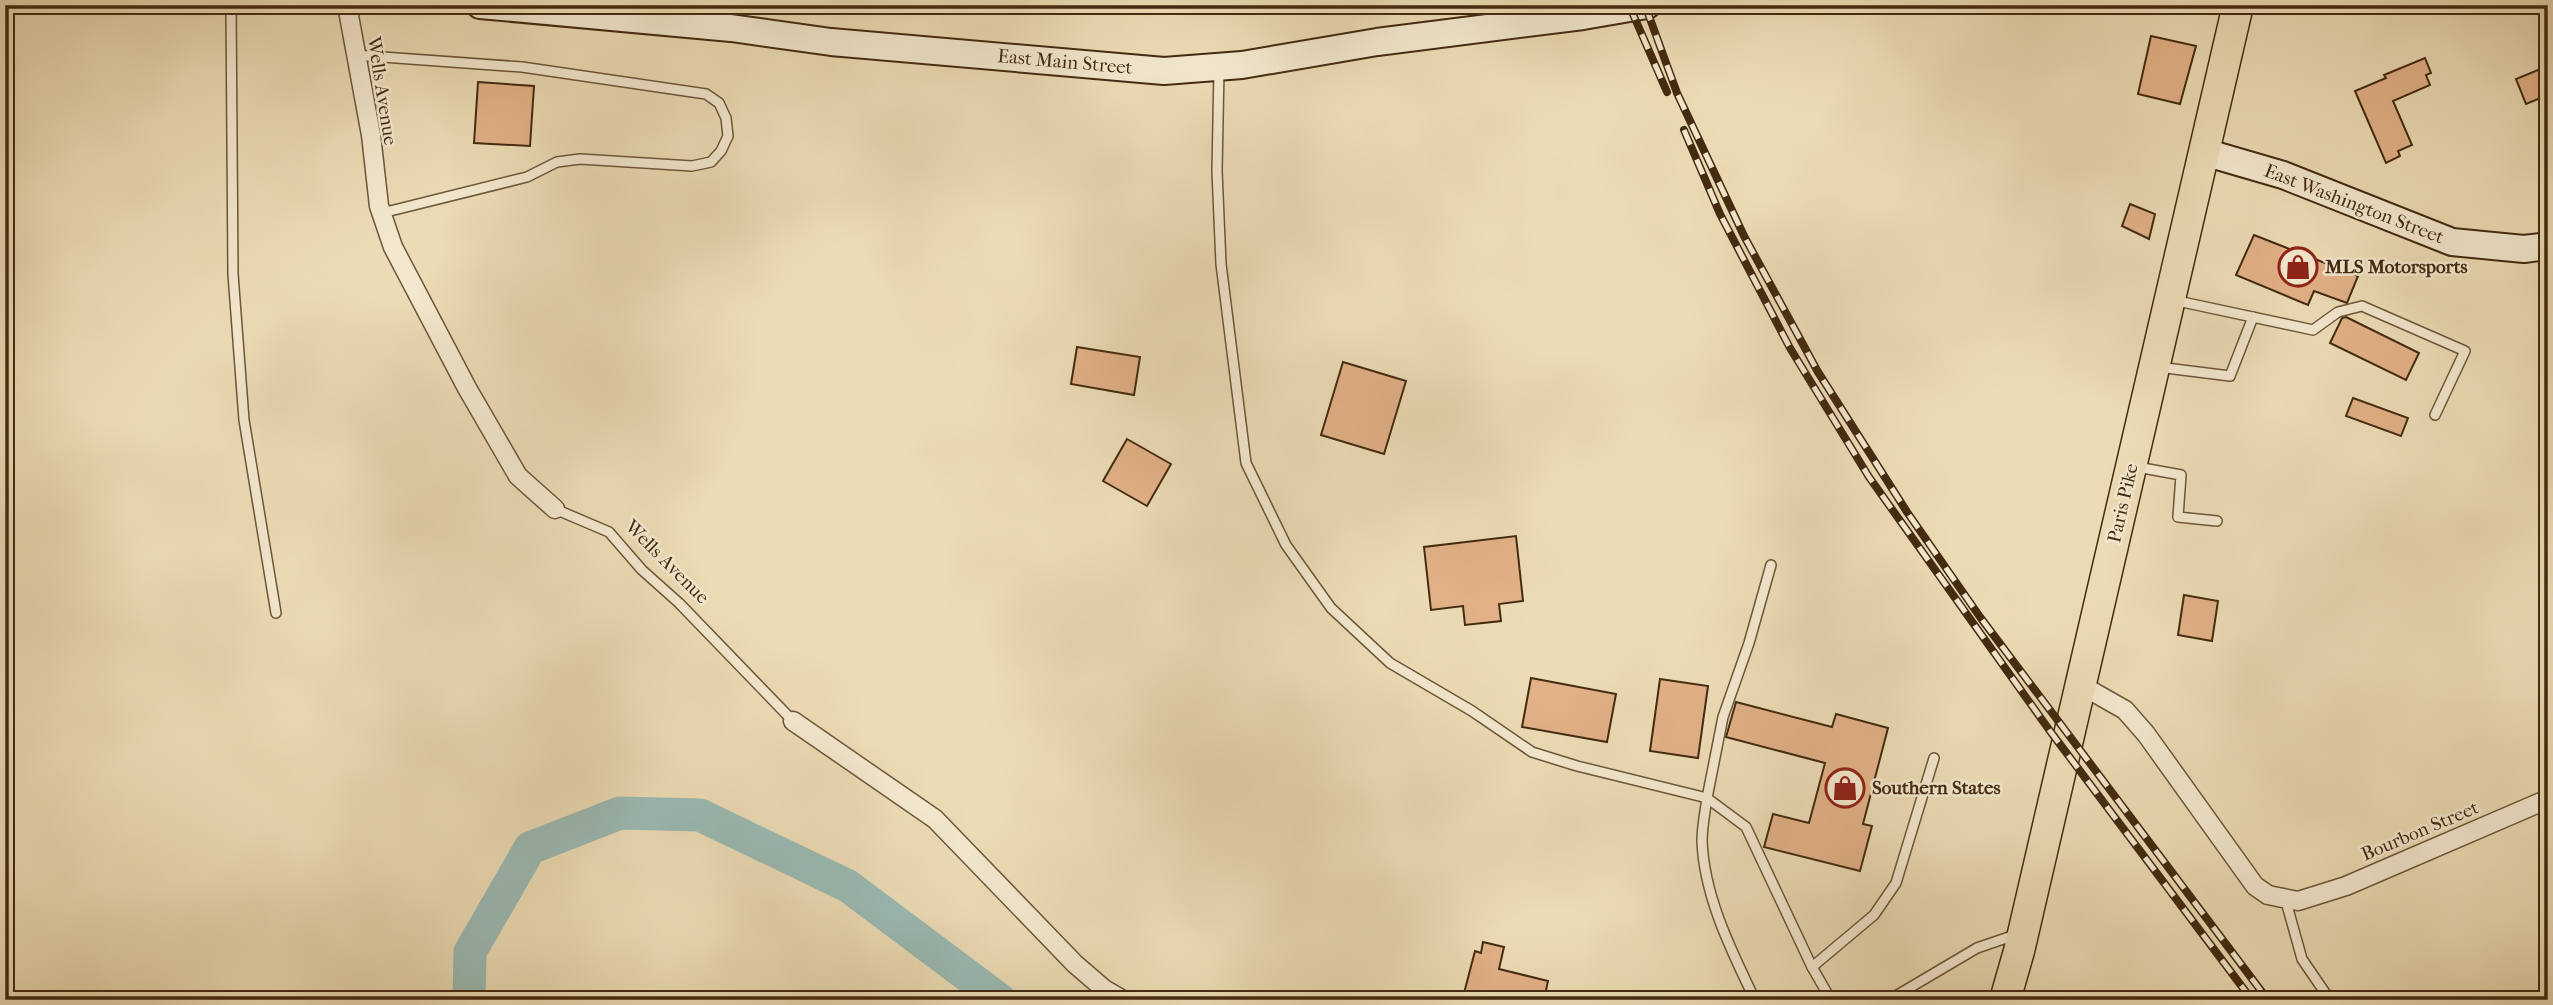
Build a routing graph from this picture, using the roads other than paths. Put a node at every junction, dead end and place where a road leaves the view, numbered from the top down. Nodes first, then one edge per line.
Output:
1 (231, 5) edge
2 (347, 5) edge
3 (480, 5) edge
4 (1647, 5) edge
5 (2238, 5) edge
6 (355, 55) junction
7 (1219, 67) junction
8 (2204, 152) junction
9 (382, 213) junction
10 (2548, 246) edge
11 (2171, 300) junction
12 (2252, 317) junction
13 (2155, 366) junction
14 (2435, 415) dead end
15 (2132, 466) junction
16 (555, 509) joint
17 (2217, 521) dead end
18 (1771, 565) dead end
19 (276, 613) dead end
20 (2081, 685) junction
21 (793, 721) joint
22 (1934, 758) dead end
23 (1707, 797) junction
24 (2548, 799) edge
25 (2285, 898) junction
26 (2024, 932) junction
27 (1812, 967) junction
28 (1123, 1000) edge
29 (1755, 1000) edge
30 (1831, 1000) edge
31 (1889, 1000) edge
32 (2005, 1000) edge
33 (2330, 1000) edge

1 - 19 lane
2 - 6 street, Wells Avenue
3 - 7 street, East Main Street
4 - 7 street, East Main Street
5 - 8 main road, Paris Pike
6 - 9 street, Wells Avenue
6 - 9 lane
7 - 23 lane
8 - 10 street, East Washington Street
8 - 11 main road, Paris Pike
9 - 16 street, Wells Avenue
11 - 12 lane
11 - 13 main road, Paris Pike
12 - 13 lane
12 - 14 lane
13 - 15 main road, Paris Pike
15 - 17 lane
15 - 20 main road, Paris Pike
16 - 21 lane, Wells Avenue
18 - 23 lane
20 - 25 street
20 - 26 main road, Paris Pike
21 - 28 street, Wells Avenue
22 - 27 lane
23 - 27 lane
23 - 29 lane
24 - 25 street, Bourbon Street
25 - 33 lane
26 - 31 lane
26 - 32 main road, Paris Pike
27 - 30 lane

